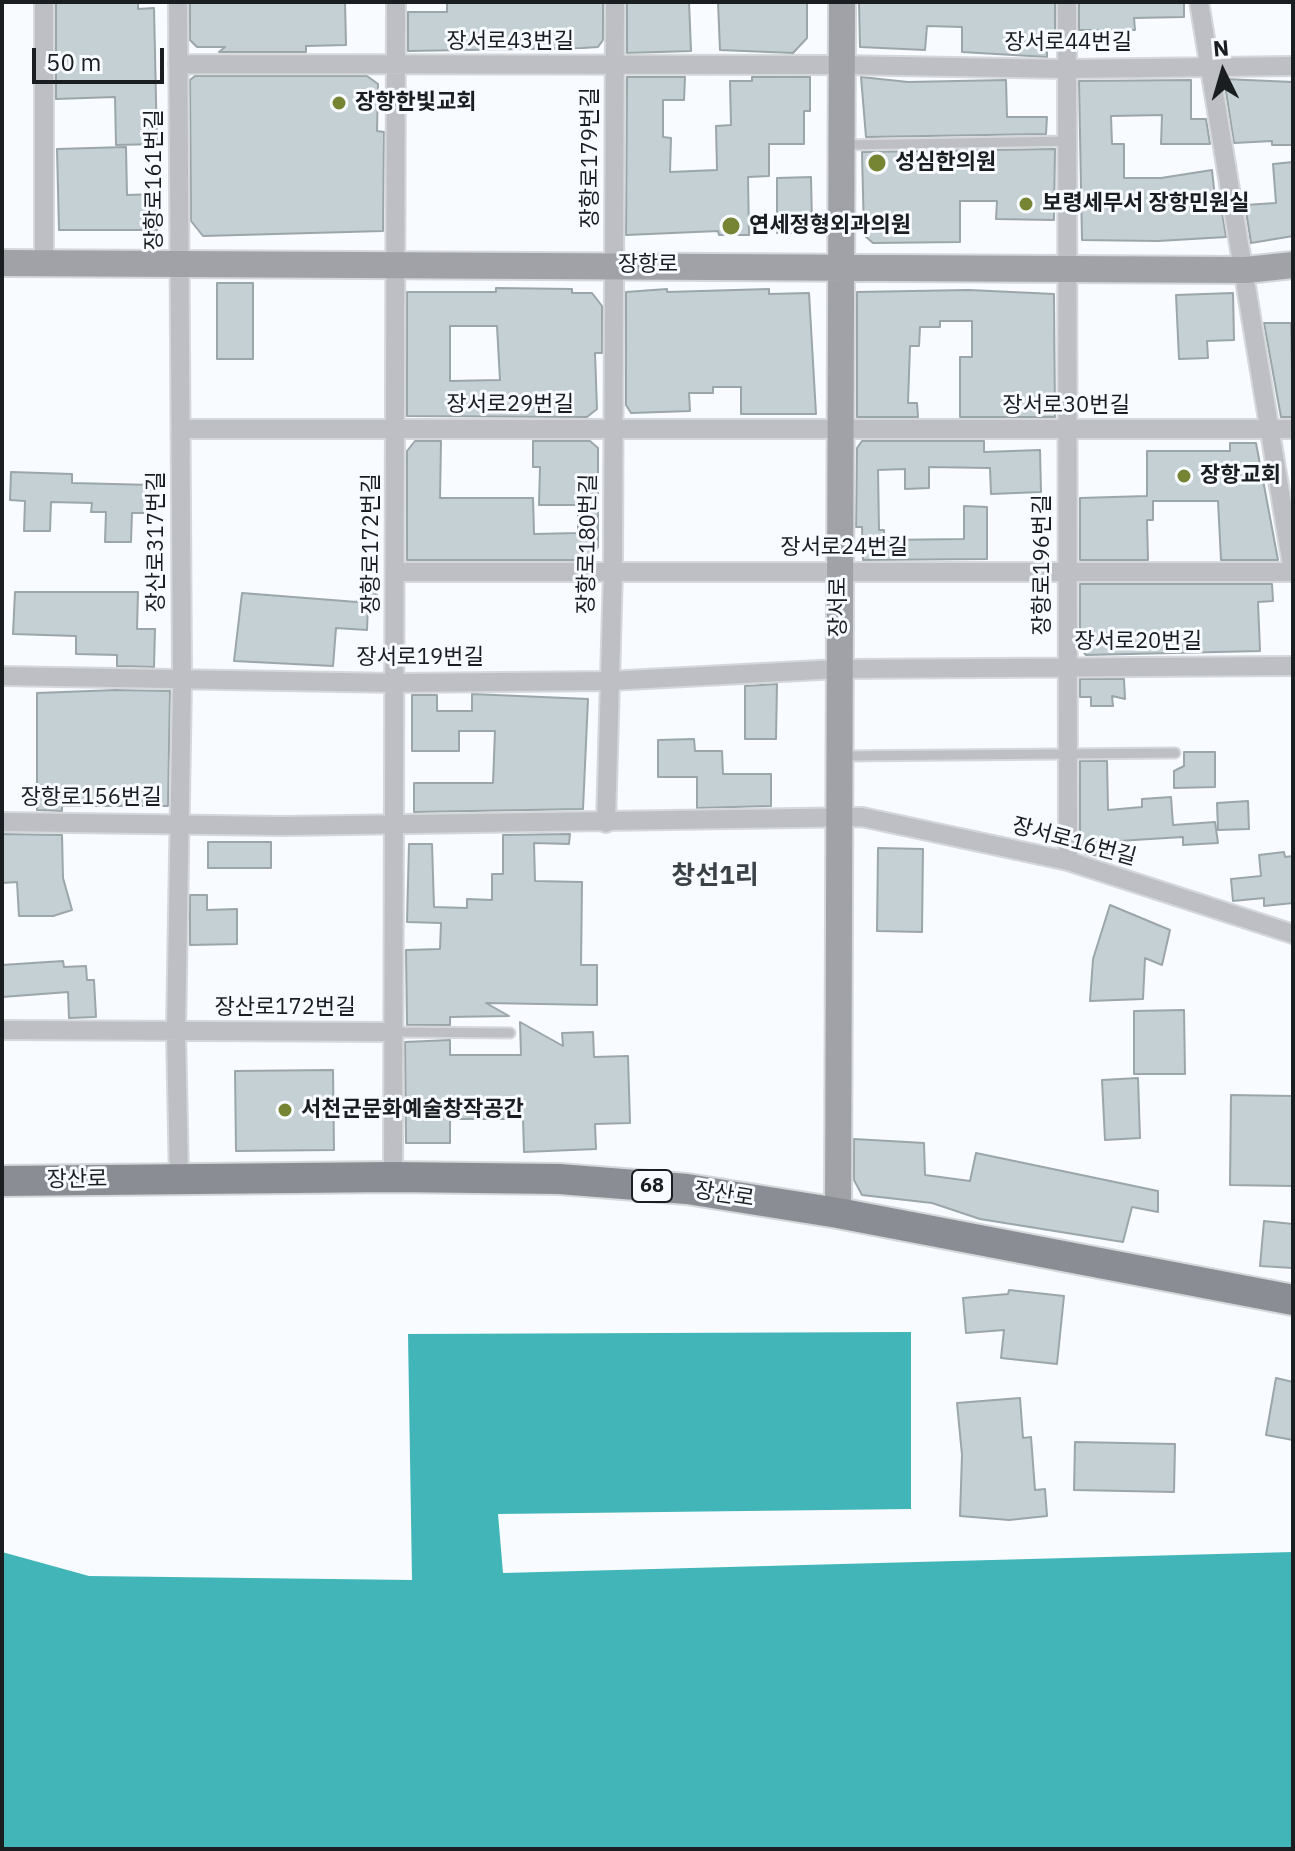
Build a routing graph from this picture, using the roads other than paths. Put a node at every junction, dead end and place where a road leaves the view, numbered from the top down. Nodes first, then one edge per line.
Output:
1 (44, 2) edge
2 (178, 2) edge
3 (396, 2) edge
4 (615, 2) edge
5 (842, 2) edge
6 (1067, 2) edge
7 (1199, 2) edge
8 (178, 64) junction
9 (842, 65) junction
10 (615, 66) junction
11 (1293, 66) edge
12 (396, 67) junction
13 (1210, 67) junction
14 (1067, 69) junction
15 (1069, 141) junction
16 (842, 145) junction
17 (179, 262) junction
18 (2, 263) edge
19 (44, 263) junction
20 (396, 265) junction
21 (615, 265) junction
22 (1293, 265) edge
23 (840, 266) junction
24 (1067, 269) junction
25 (1246, 270) junction
26 (614, 428) junction
27 (181, 429) junction
28 (1293, 429) edge
29 (397, 430) junction
30 (839, 430) junction
31 (1067, 430) junction
32 (1267, 430) junction
33 (1068, 569) junction
34 (613, 571) junction
35 (1293, 571) edge
36 (396, 572) junction
37 (839, 573) junction
38 (1067, 666) junction
39 (1293, 666) edge
40 (839, 669) junction
41 (2, 676) edge
42 (608, 681) junction
43 (182, 682) junction
44 (396, 683) junction
45 (1175, 753) dead end
46 (1067, 755) junction
47 (838, 756) junction
48 (838, 817) junction
49 (180, 821) junction
50 (2, 822) edge
51 (396, 823) junction
52 (606, 823) junction
53 (1068, 861) junction
54 (1293, 934) edge
55 (2, 1030) edge
56 (176, 1032) junction
57 (394, 1032) junction
58 (510, 1033) dead end
59 (393, 1177) junction
60 (179, 1179) junction
61 (2, 1181) edge
62 (838, 1213) junction
63 (1293, 1300) edge

1 - 19 street
2 - 8 street, 장항로161번길
3 - 12 street, 장항로172번길
4 - 10 street, 장항로179번길
5 - 9 street, 장서로
6 - 14 street, 장항로196번길
7 - 13 street
8 - 12 street, 장서로43번길
8 - 17 street, 장항로161번길
9 - 10 street, 장서로43번길
9 - 14 street, 장서로44번길
9 - 16 street, 장서로
10 - 12 street, 장서로43번길
10 - 21 street, 장항로179번길
11 - 13 street, 장서로44번길
12 - 20 street, 장항로172번길
13 - 14 street, 장서로44번길
13 - 25 street
14 - 15 street, 장항로196번길
15 - 16 lane
15 - 24 street, 장항로196번길
16 - 23 street, 장서로
17 - 19 street, 장항로
17 - 20 street, 장항로
17 - 27 street, 장산로317번길
18 - 19 street, 장항로
20 - 21 street, 장항로
20 - 29 street, 장항로172번길
21 - 23 street, 장항로
21 - 26 street, 장항로180번길
22 - 25 street, 장항로
23 - 24 street, 장항로
23 - 30 street, 장서로
24 - 25 street, 장항로
24 - 31 street, 장항로196번길
25 - 32 street
26 - 29 street, 장서로29번길
26 - 30 street, 장서로29번길
26 - 34 street, 장항로180번길
27 - 29 street, 장서로29번길
27 - 43 street, 장산로317번길
28 - 32 street, 장서로30번길
29 - 36 street, 장항로172번길
30 - 31 street, 장서로30번길
30 - 37 street, 장서로
31 - 32 street, 장서로30번길
31 - 33 street, 장항로196번길
32 - 35 street
33 - 35 street, 장서로24번길
33 - 37 street, 장서로24번길
33 - 38 street, 장항로196번길
34 - 36 street, 장서로24번길
34 - 37 street, 장서로24번길
34 - 42 street, 장항로180번길
36 - 44 street, 장항로172번길
37 - 40 street, 장서로
38 - 39 street, 장서로20번길
38 - 40 street, 장서로20번길
38 - 46 street, 장항로196번길
40 - 42 street, 장서로19번길
40 - 47 street, 장서로
41 - 43 street, 장서로19번길
42 - 44 street, 장서로19번길
42 - 52 street, 장항로180번길
43 - 44 street, 장서로19번길
43 - 49 street, 장산로317번길
44 - 51 street, 장항로172번길
45 - 46 lane
46 - 47 lane
46 - 53 street, 장항로196번길
47 - 48 street, 장서로
48 - 52 street, 장서로16번길
48 - 53 street, 장서로16번길
48 - 62 street, 장서로
49 - 50 street, 장항로156번길
49 - 51 street
49 - 56 street, 장산로317번길
51 - 52 street, 장서로16번길
51 - 57 street, 장항로172번길
53 - 54 street, 장서로16번길
55 - 56 street
56 - 57 street, 장산로172번길
56 - 60 street, 장산로317번길
57 - 58 lane
57 - 59 street, 장항로172번길
59 - 60 main road, 장산로 / 68
59 - 62 main road, 장산로 / 68
60 - 61 main road, 장산로 / 68
62 - 63 main road, 장산로 / 68

